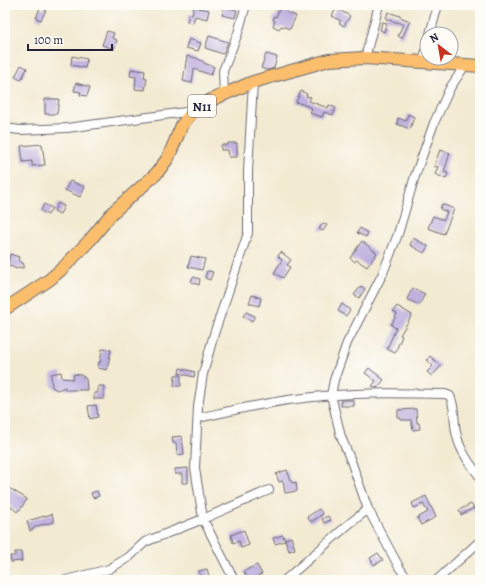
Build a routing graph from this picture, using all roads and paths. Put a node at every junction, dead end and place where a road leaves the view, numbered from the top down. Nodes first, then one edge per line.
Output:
1 (246, 5) edge
2 (379, 5) edge
3 (438, 5) edge
4 (432, 26) edge
5 (365, 58) junction
6 (419, 61) edge
7 (459, 64) edge
8 (466, 64) junction
9 (480, 66) edge
10 (253, 82) junction
11 (224, 94) junction
12 (193, 111) junction
13 (5, 128) edge
14 (5, 309) edge
15 (331, 395) junction
16 (198, 418) junction
17 (480, 477) edge
18 (269, 490) dead end
19 (368, 509) junction
20 (203, 519) junction
21 (480, 541) edge
22 (66, 580) edge
23 (234, 580) edge
24 (285, 580) edge
25 (408, 580) edge
26 (437, 580) edge

1 - 11 street
2 - 5 street
3 - 4 street
5 - 6 highway, N11
5 - 10 highway, N11
7 - 8 highway, N11
8 - 9 highway, N11
8 - 15 street
10 - 11 highway, N11
10 - 16 street
11 - 12 highway, N11
12 - 13 street
12 - 14 highway, N11
15 - 16 street
15 - 17 street
15 - 19 street
16 - 20 street
18 - 20 street
19 - 24 street
19 - 25 street
20 - 22 street
20 - 23 street
21 - 26 street

